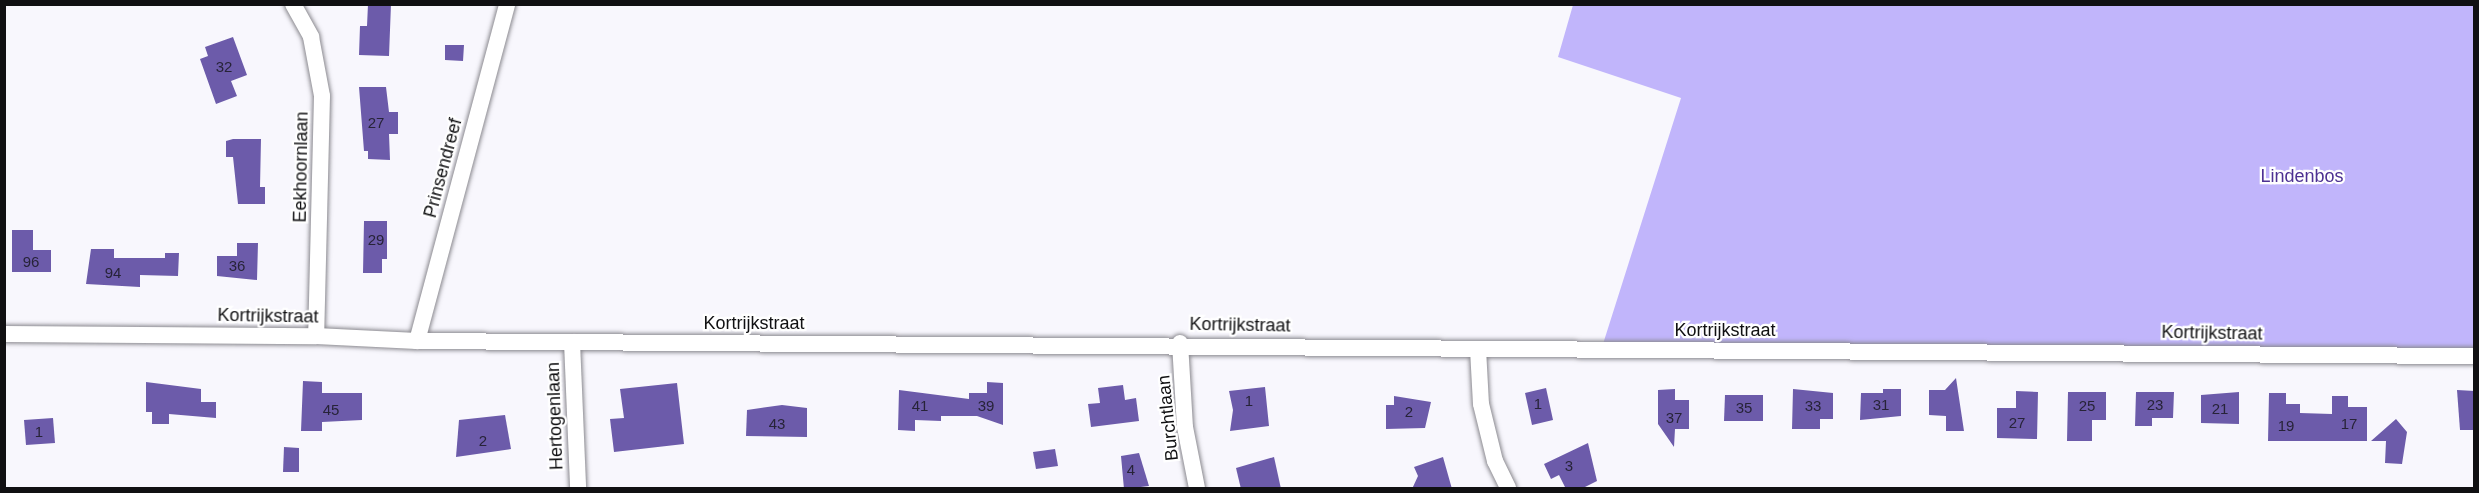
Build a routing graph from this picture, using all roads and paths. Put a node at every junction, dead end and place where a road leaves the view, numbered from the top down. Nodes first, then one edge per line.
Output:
1 (293, 4) edge
2 (507, 4) edge
3 (4, 334) edge
4 (316, 336) junction
5 (417, 341) junction
6 (572, 342) junction
7 (1180, 344) junction
8 (1478, 349) junction
9 (2475, 356) edge
10 (578, 489) edge
11 (1197, 489) edge
12 (1508, 489) edge

1 - 4 street, Eekhoornlaan
2 - 5 street, Prinsendreef
3 - 4 street, Kortrijkstraat
4 - 5 street, Kortrijkstraat
5 - 6 street, Kortrijkstraat
6 - 7 street, Kortrijkstraat
6 - 10 street, Hertogenlaan
7 - 8 street, Kortrijkstraat
7 - 11 street, Burchtlaan
8 - 9 street, Kortrijkstraat
8 - 12 street

